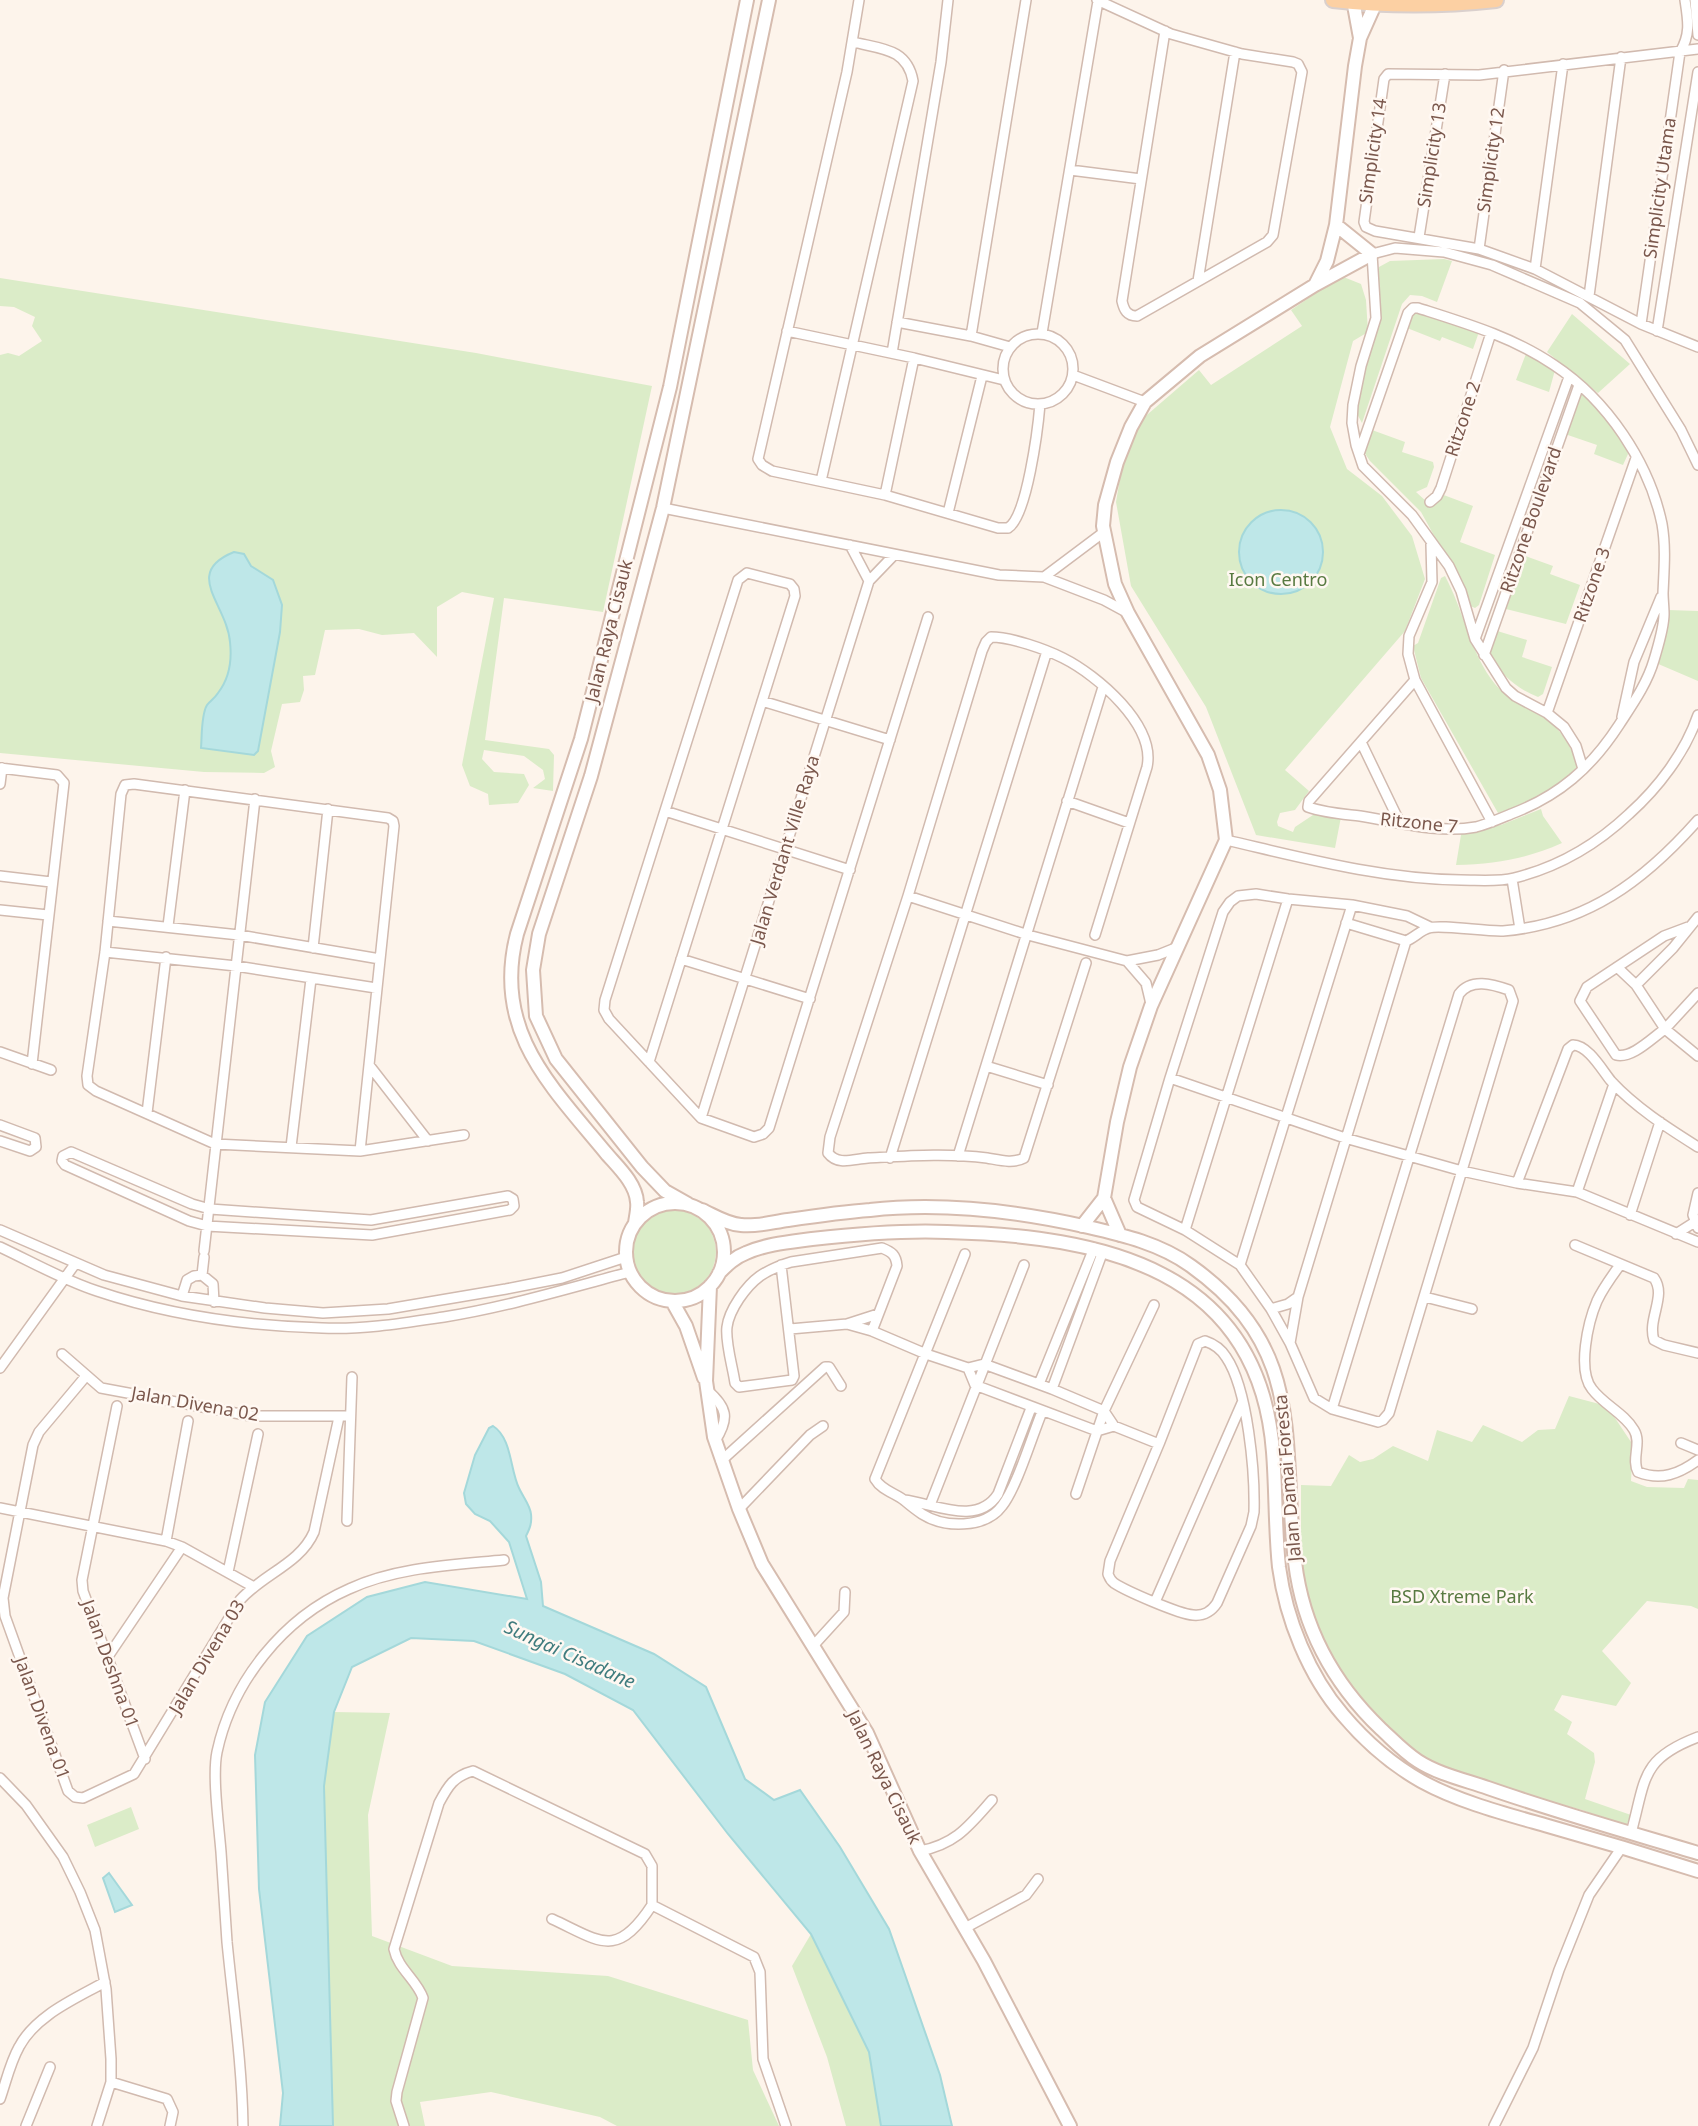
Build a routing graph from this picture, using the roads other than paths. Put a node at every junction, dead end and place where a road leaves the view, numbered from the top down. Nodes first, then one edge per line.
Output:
1 (747, 0) edge
2 (769, 0) edge
3 (859, 0) edge
4 (948, 0) edge
5 (1026, 0) edge
6 (1097, 0) edge
7 (1333, 0) edge
8 (1496, 0) edge
9 (1353, 1) edge
10 (1377, 2) edge
11 (1692, 4) edge
12 (1165, 31) junction
13 (1698, 35) edge
14 (1360, 38) junction
15 (853, 41) junction
16 (1698, 49) edge
17 (1235, 52) junction
18 (1680, 52) junction
19 (1621, 57) junction
20 (1563, 64) junction
21 (1504, 71) junction
22 (1698, 72) edge
23 (1445, 74) junction
24 (1070, 170) junction
25 (1141, 179) junction
26 (1336, 225) junction
27 (1419, 237) junction
28 (1479, 249) junction
29 (1372, 254) junction
30 (1535, 269) junction
31 (1198, 281) junction
32 (1315, 285) junction
33 (1589, 296) junction
34 (897, 322) junction
35 (1641, 324) junction
36 (788, 331) junction
37 (1657, 331) junction
38 (1042, 333) junction
39 (1491, 333) junction
40 (971, 336) junction
41 (853, 345) junction
42 (1010, 347) junction
43 (1698, 347) edge
44 (892, 353) junction
45 (914, 358) junction
46 (982, 376) junction
47 (1073, 376) junction
48 (1569, 376) junction
49 (1004, 380) junction
50 (1578, 385) junction
51 (1145, 402) junction
52 (1040, 404) junction
53 (1359, 454) junction
54 (1636, 458) junction
55 (1698, 465) edge
56 (821, 481) junction
57 (885, 495) junction
58 (1430, 502) dead end
59 (663, 508) junction
60 (948, 513) junction
61 (1104, 531) junction
62 (1430, 539) junction
63 (850, 545) junction
64 (894, 555) junction
65 (1044, 577) junction
66 (869, 581) junction
67 (1663, 593) junction
68 (1128, 613) junction
69 (928, 617) dead end
70 (1475, 639) junction
71 (1047, 651) junction
72 (1484, 655) junction
73 (1415, 680) junction
74 (1103, 687) junction
75 (762, 701) junction
76 (1547, 713) junction
77 (1698, 715) edge
78 (826, 720) junction
79 (1620, 723) junction
80 (890, 740) junction
81 (1361, 743) junction
82 (1, 768) edge
83 (1583, 769) junction
84 (0, 784) edge
85 (185, 790) junction
86 (255, 799) junction
87 (1067, 801) junction
88 (328, 809) junction
89 (665, 811) junction
90 (1698, 820) edge
91 (1492, 822) junction
92 (1129, 823) junction
93 (1400, 823) junction
94 (722, 829) junction
95 (1226, 841) junction
96 (785, 850) junction
97 (850, 870) junction
98 (0, 876) edge
99 (1512, 879) junction
100 (51, 882) junction
101 (908, 896) junction
102 (1288, 899) junction
103 (1352, 905) junction
104 (0, 909) edge
105 (965, 914) junction
106 (48, 915) junction
107 (1698, 917) edge
108 (108, 921) junction
109 (1346, 923) junction
110 (168, 926) junction
111 (1430, 927) junction
112 (1688, 927) junction
113 (1520, 929) junction
114 (1027, 934) junction
115 (239, 935) junction
116 (1095, 935) dead end
117 (1406, 941) junction
118 (1178, 947) junction
119 (313, 948) junction
120 (105, 952) junction
121 (166, 957) junction
122 (380, 959) junction
123 (681, 959) junction
124 (1127, 961) junction
125 (1086, 963) dead end
126 (236, 966) junction
127 (1617, 967) junction
128 (311, 979) junction
129 (744, 979) junction
130 (1636, 985) junction
131 (376, 988) junction
132 (1698, 993) edge
133 (810, 999) junction
134 (1151, 1006) junction
135 (1665, 1029) junction
136 (0, 1052) edge
137 (1698, 1056) edge
138 (649, 1062) junction
139 (32, 1064) junction
140 (369, 1065) junction
141 (986, 1066) junction
142 (51, 1070) dead end
143 (1170, 1078) junction
144 (1614, 1084) junction
145 (1048, 1085) junction
146 (1226, 1098) junction
147 (147, 1113) junction
148 (1286, 1116) junction
149 (701, 1118) junction
150 (1660, 1122) junction
151 (0, 1125) edge
152 (464, 1135) dead end
153 (1345, 1138) junction
154 (0, 1141) edge
155 (428, 1141) junction
156 (215, 1144) junction
157 (291, 1147) junction
158 (1698, 1147) edge
159 (359, 1151) junction
160 (958, 1156) junction
161 (1410, 1156) junction
162 (890, 1158) junction
163 (1462, 1171) junction
164 (1517, 1183) junction
165 (1577, 1192) junction
166 (1698, 1193) edge
167 (1104, 1198) junction
168 (688, 1204) junction
169 (210, 1209) junction
170 (702, 1210) junction
171 (1630, 1215) junction
172 (1035, 1216) junction
173 (371, 1220) junction
174 (635, 1223) junction
175 (1697, 1223) edge
176 (208, 1226) junction
177 (1082, 1226) junction
178 (0, 1230) edge
179 (1185, 1230) junction
180 (1676, 1234) junction
181 (372, 1235) junction
182 (1120, 1235) junction
183 (1033, 1236) junction
184 (1698, 1242) edge
185 (1575, 1245) dead end
186 (0, 1247) edge
187 (1098, 1249) junction
188 (965, 1254) dead end
189 (626, 1257) junction
190 (75, 1264) junction
191 (781, 1265) junction
192 (1024, 1265) dead end
193 (1240, 1265) junction
194 (1620, 1265) junction
195 (630, 1272) junction
196 (719, 1273) junction
197 (202, 1275) junction
198 (1088, 1277) junction
199 (66, 1278) junction
200 (710, 1286) junction
201 (1217, 1286) junction
202 (182, 1296) junction
203 (1298, 1297) junction
204 (1425, 1297) junction
205 (672, 1301) junction
206 (214, 1302) junction
207 (1205, 1303) junction
208 (1154, 1305) dead end
209 (388, 1309) junction
210 (1271, 1309) junction
211 (1472, 1309) dead end
212 (878, 1314) junction
213 (390, 1324) junction
214 (848, 1324) junction
215 (790, 1329) junction
216 (872, 1331) junction
217 (1290, 1343) junction
218 (62, 1353) dead end
219 (1698, 1353) edge
220 (926, 1354) junction
221 (984, 1364) junction
222 (0, 1368) edge
223 (968, 1368) junction
224 (86, 1376) junction
225 (352, 1377) dead end
226 (1039, 1384) junction
227 (706, 1385) junction
228 (975, 1385) junction
229 (841, 1386) dead end
230 (1052, 1389) junction
231 (1242, 1403) junction
232 (117, 1406) dead end
233 (1031, 1408) junction
234 (1332, 1409) junction
235 (1104, 1411) junction
236 (1042, 1412) junction
237 (350, 1416) junction
238 (339, 1417) junction
239 (188, 1421) dead end
240 (823, 1426) dead end
241 (1114, 1426) junction
242 (1097, 1431) junction
243 (258, 1434) dead end
244 (1681, 1443) dead end
245 (1159, 1444) junction
246 (1698, 1450) edge
247 (1698, 1460) edge
248 (721, 1461) junction
249 (1076, 1494) dead end
250 (1002, 1497) junction
251 (904, 1500) junction
252 (930, 1505) junction
253 (0, 1508) edge
254 (739, 1509) junction
255 (19, 1513) junction
256 (346, 1521) dead end
257 (93, 1526) junction
258 (166, 1541) junction
259 (182, 1546) junction
260 (504, 1560) dead end
261 (228, 1572) junction
262 (252, 1586) junction
263 (845, 1592) dead end
264 (1155, 1602) junction
265 (813, 1646) junction
266 (107, 1658) junction
267 (1698, 1737) edge
268 (145, 1759) junction
269 (0, 1778) edge
270 (75, 1797) joint
271 (1516, 1798) junction
272 (992, 1800) dead end
273 (1510, 1815) junction
274 (1631, 1833) junction
275 (1622, 1847) junction
276 (920, 1851) junction
277 (1698, 1853) edge
278 (1698, 1871) edge
279 (1038, 1879) dead end
280 (652, 1905) junction
281 (552, 1919) dead end
282 (965, 1928) junction
283 (105, 1982) junction
284 (50, 2067) dead end
285 (111, 2082) junction
286 (0, 2099) edge
287 (26, 2126) edge
288 (97, 2126) edge
289 (170, 2126) edge
290 (243, 2126) edge
291 (404, 2126) edge
292 (786, 2126) edge
293 (1070, 2126) edge
294 (1494, 2126) edge

1 - 174 main road, Jalan Raya Cisauk
2 - 59 main road, Jalan Raya Cisauk
3 - 15 street
4 - 34 street
5 - 40 street
6 - 12 street
6 - 24 street
7 - 9 main road
8 - 10 main road
9 - 10 main road
9 - 14 main road
10 - 14 main road
11 - 13 street
11 - 18 street, Simplicity Utama
12 - 17 street
12 - 25 street
14 - 26 main road
15 - 36 street
15 - 41 street
16 - 18 street
17 - 31 street
17 - 31 street
18 - 19 street
18 - 35 street, Simplicity Utama
19 - 20 street
19 - 33 street
20 - 21 street
20 - 30 street
21 - 23 street
21 - 28 street, Simplicity 12
22 - 37 street, Simplicity Utama
23 - 27 street, Simplicity 13
23 - 27 street, Simplicity 14
24 - 25 street
24 - 38 street
25 - 31 street
26 - 29 main road
26 - 32 main road
27 - 28 street
28 - 30 street
29 - 32 main road
29 - 53 street
29 - 55 street
30 - 33 street
32 - 51 main road
33 - 35 street
34 - 40 street
34 - 44 street
35 - 37 street
36 - 41 street
36 - 56 street
37 - 43 street
38 - 42 street
38 - 47 street
39 - 48 street, Ritzone 7
39 - 53 street, Ritzone 7
39 - 58 street, Ritzone 2
40 - 42 street
41 - 44 street
41 - 56 street
42 - 49 street
44 - 45 street
45 - 46 street
45 - 57 street
46 - 49 street
46 - 60 street
47 - 51 street
47 - 52 street
48 - 50 street, Ritzone 7
48 - 70 street, Ritzone Boulevard
49 - 52 street
50 - 54 street, Ritzone 7
50 - 72 street, Ritzone Boulevard
51 - 61 main road
52 - 60 street
53 - 62 street
54 - 67 street, Ritzone 7
54 - 76 street, Ritzone 3
56 - 57 street
57 - 60 street
59 - 63 street
59 - 168 main road, Jalan Raya Cisauk
61 - 65 street
61 - 68 main road
62 - 70 street
62 - 73 street
63 - 64 street
63 - 66 street
64 - 65 street
64 - 66 street, Jalan Verdant Ville Raya
65 - 68 street
66 - 78 street, Jalan Verdant Ville Raya
67 - 79 street
67 - 79 street, Ritzone 7
68 - 95 main road
69 - 80 street
70 - 72 street
71 - 74 street
71 - 101 street
71 - 105 street
72 - 76 street
73 - 81 street
73 - 91 street
74 - 87 street
74 - 92 street
75 - 78 street
75 - 89 street
75 - 94 street
76 - 83 street
77 - 99 street
78 - 80 street
78 - 96 street, Jalan Verdant Ville Raya
79 - 83 street, Ritzone 7
80 - 97 street
81 - 93 street
81 - 93 street, Ritzone 7
82 - 84 street
82 - 100 street
83 - 91 street, Ritzone 7
85 - 86 street
85 - 108 street
85 - 110 street
86 - 88 street
86 - 115 street
87 - 92 street
87 - 114 street
88 - 119 street
88 - 122 street
89 - 94 street
89 - 138 street
90 - 113 street
91 - 93 street, Ritzone 7
92 - 116 street
94 - 96 street
94 - 123 street
95 - 99 street
95 - 118 main road
96 - 97 street
96 - 129 street, Jalan Verdant Ville Raya
97 - 133 street
98 - 100 street
99 - 113 street
100 - 106 street
101 - 105 street
101 - 162 street
102 - 103 street
102 - 143 street
102 - 146 street
103 - 109 street
103 - 111 street
104 - 106 street
105 - 114 street
105 - 162 street
106 - 139 street
107 - 112 street
108 - 110 street
108 - 120 street
109 - 117 street
109 - 148 street
110 - 115 street
111 - 113 street
111 - 117 street
112 - 127 street
112 - 130 street
114 - 124 street
114 - 141 street
115 - 119 street
115 - 126 street
117 - 153 street
118 - 124 street
118 - 134 main road
119 - 122 street
120 - 121 street
120 - 147 street
121 - 126 street
121 - 147 street
122 - 131 street
123 - 129 street
123 - 138 street
124 - 134 street
125 - 145 street
126 - 128 street
126 - 156 street
127 - 130 street
127 - 135 street
128 - 131 street
128 - 157 street
129 - 133 street
129 - 149 street, Jalan Verdant Ville Raya
130 - 135 street
131 - 140 street
132 - 135 street
133 - 149 street
134 - 167 main road
135 - 137 street
136 - 139 street
138 - 149 street
139 - 142 street
140 - 155 street
140 - 159 street
141 - 145 street
141 - 160 street
143 - 146 street
143 - 179 street
144 - 150 street
144 - 164 street
144 - 165 street
145 - 160 street
146 - 148 street
146 - 179 street
147 - 156 street
148 - 153 street
148 - 193 street
150 - 158 street
150 - 171 street
151 - 154 street
152 - 155 street
153 - 161 street
153 - 203 street
155 - 159 street
156 - 157 street
156 - 169 street
157 - 159 street
160 - 162 street
161 - 163 street
161 - 163 street
161 - 234 street
163 - 164 street
163 - 204 street
164 - 165 street
165 - 171 street
166 - 175 street
167 - 177 main road
167 - 182 main road
168 - 170 main road
168 - 174 main road
169 - 173 street
169 - 176 street
169 - 176 street
170 - 172 main road, Jalan Damai Foresta
170 - 196 main road
171 - 180 street
172 - 177 main road, Jalan Damai Foresta
172 - 183 main road
173 - 181 street
173 - 181 street
174 - 189 main road
175 - 180 street
176 - 181 street
176 - 197 street
177 - 182 main road, Jalan Damai Foresta
178 - 190 street
179 - 193 street
180 - 184 street
182 - 201 main road, Jalan Damai Foresta
183 - 187 main road, Jalan Damai Foresta
183 - 196 main road, Jalan Damai Foresta
185 - 194 street
186 - 199 street
187 - 198 street
187 - 207 main road, Jalan Damai Foresta
188 - 220 street
189 - 195 main road
189 - 209 street
190 - 199 street
190 - 202 street
191 - 212 street
191 - 215 street
191 - 215 street
192 - 221 street
193 - 210 street
194 - 219 street
194 - 247 street
195 - 205 main road
195 - 213 street
196 - 200 main road
197 - 202 street
197 - 206 street
198 - 226 street
198 - 230 street
199 - 213 street
199 - 222 street
200 - 205 main road
200 - 227 main road, Jalan Raya Cisauk
201 - 207 main road
201 - 271 main road, Jalan Damai Foresta
202 - 206 street
203 - 210 street
203 - 217 street
204 - 211 street
204 - 234 street
205 - 227 main road, Jalan Raya Cisauk
206 - 209 street
207 - 273 main road, Jalan Damai Foresta
208 - 235 street
209 - 213 street
210 - 217 street
212 - 214 street
212 - 216 street
214 - 215 street
214 - 216 street
216 - 220 street
217 - 234 street
218 - 224 street, Jalan Divena 02
220 - 223 street
220 - 251 street
221 - 223 street
221 - 226 street
221 - 228 street
223 - 228 street
224 - 238 street, Jalan Divena 02
224 - 255 street
225 - 237 street
226 - 230 street
227 - 248 main road, Jalan Raya Cisauk
228 - 233 street
228 - 252 street
229 - 248 street
230 - 235 street
231 - 245 street
231 - 264 street
231 - 264 street
232 - 257 street, Jalan Deshna 01
233 - 236 street
233 - 250 street
235 - 241 street
235 - 242 street
236 - 242 street
236 - 250 street
237 - 238 street, Jalan Divena 02
237 - 256 street
238 - 262 street, Jalan Divena 03
239 - 258 street
240 - 254 street
241 - 242 street
241 - 245 street
242 - 249 street
243 - 261 street
244 - 246 street
245 - 264 street
248 - 254 main road, Jalan Raya Cisauk
250 - 251 street
250 - 252 street
251 - 252 street
253 - 255 street
254 - 265 main road, Jalan Raya Cisauk
255 - 257 street
255 - 270 street, Jalan Divena 01
257 - 258 street
257 - 266 street, Jalan Deshna 01
258 - 259 street
259 - 261 street
259 - 266 street
260 - 290 street
261 - 262 street
262 - 268 street, Jalan Divena 03
263 - 265 street
265 - 276 main road, Jalan Raya Cisauk
266 - 268 street, Jalan Deshna 01
267 - 274 street
268 - 270 street, Jalan Divena 03
269 - 283 street
271 - 273 main road
271 - 274 main road, Jalan Damai Foresta
272 - 276 street
273 - 275 main road, Jalan Damai Foresta
274 - 277 main road, Jalan Damai Foresta
275 - 278 main road, Jalan Damai Foresta
275 - 294 street
276 - 282 main road, Jalan Raya Cisauk
279 - 282 street
280 - 281 street
280 - 291 street
280 - 292 street
282 - 293 main road, Jalan Raya Cisauk
283 - 285 street
283 - 286 street
284 - 287 street
285 - 288 street
285 - 289 street

